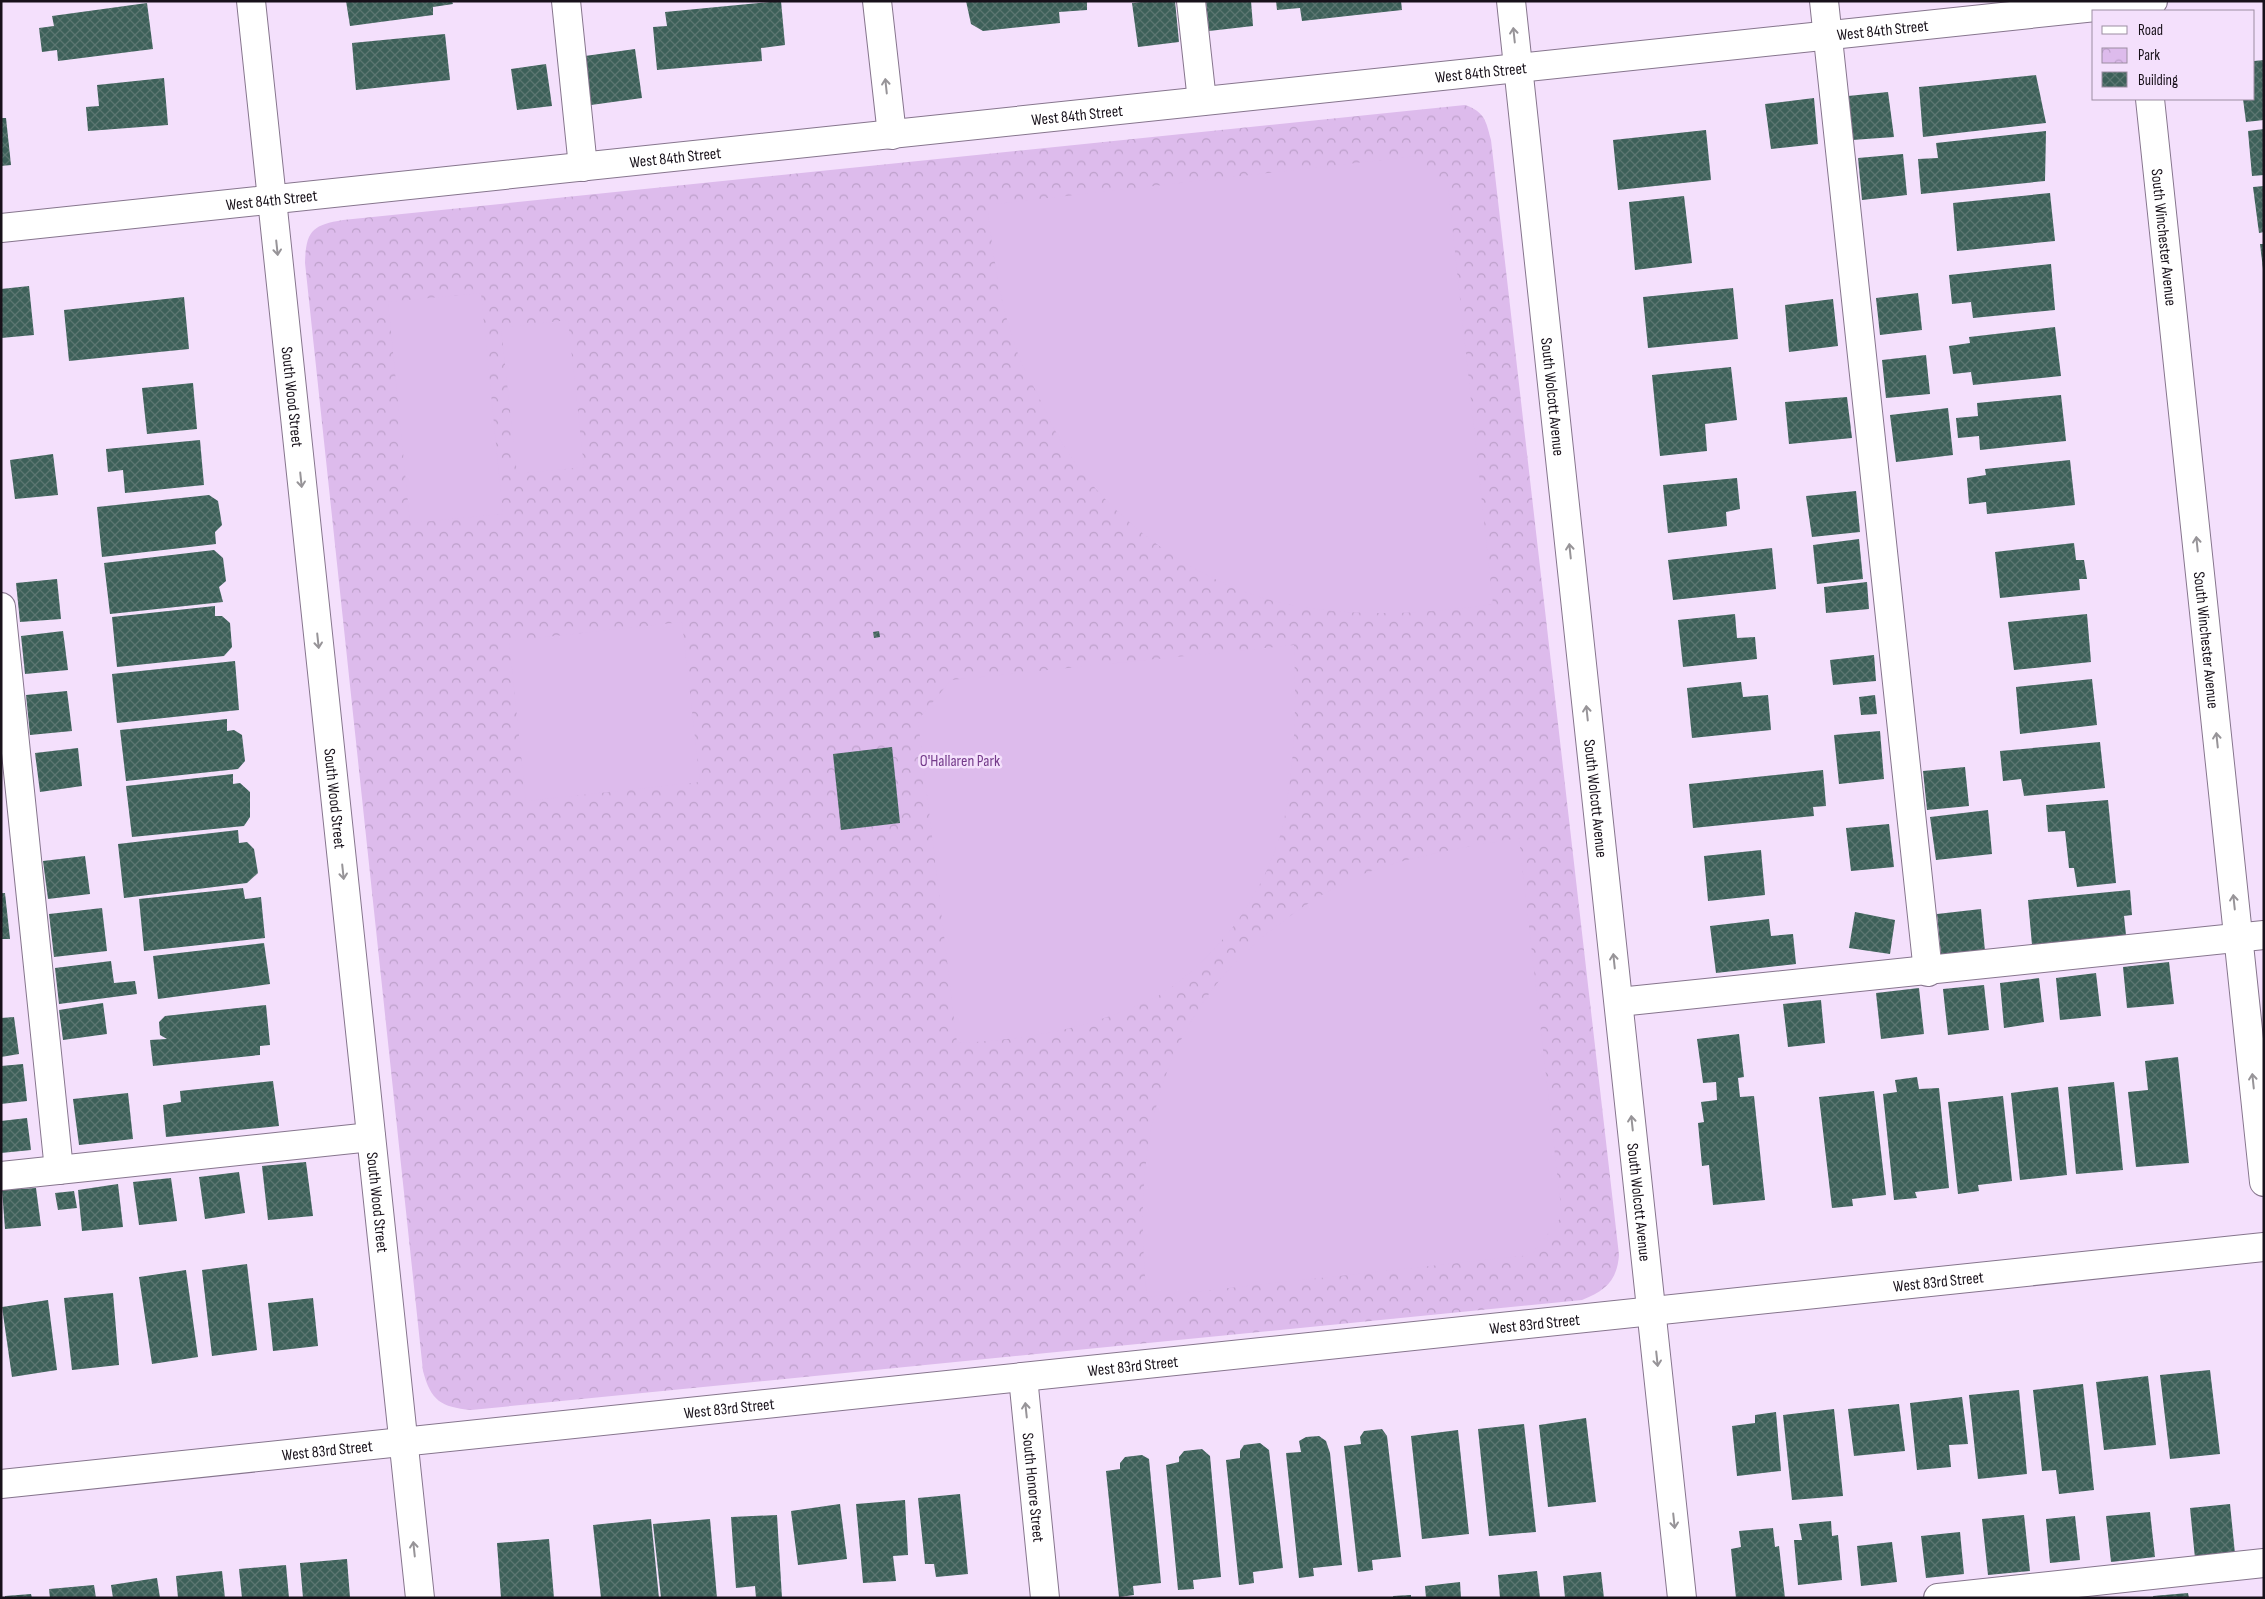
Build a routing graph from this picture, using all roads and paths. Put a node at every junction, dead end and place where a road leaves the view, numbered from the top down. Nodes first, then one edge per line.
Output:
1 (251, 1) edge
2 (566, 1) edge
3 (877, 1) edge
4 (1191, 1) edge
5 (1511, 1) edge
6 (1824, 1) edge
7 (2144, 4) edge
8 (1828, 36) junction
9 (1518, 68) junction
10 (2150, 100) edge
11 (1202, 101) junction
12 (892, 135) junction
13 (583, 167) junction
14 (272, 200) junction
15 (1, 228) edge
16 (1, 607) edge
17 (2251, 936) edge
18 (1928, 972) junction
19 (1619, 1002) junction
20 (371, 1137) junction
21 (59, 1170) junction
22 (1, 1176) edge
23 (2264, 1182) edge
24 (2264, 1247) edge
25 (1652, 1310) junction
26 (1023, 1376) junction
27 (403, 1442) junction
28 (1, 1484) edge
29 (2264, 1563) edge
30 (1989, 1595) edge
31 (420, 1598) edge
32 (1045, 1598) edge
33 (1682, 1598) edge
34 (1938, 1598) edge

1 - 14 street, South Wood Street
2 - 13 street
12 -> 3 street
4 - 11 street
9 -> 5 street, South Wolcott Avenue
6 - 8 street
7 - 8 street, West 84th Street
8 - 9 street, West 84th Street
8 - 18 street
9 - 11 street, West 84th Street
19 -> 9 street, South Wolcott Avenue
17 -> 10 street, South Winchester Avenue
11 - 12 street, West 84th Street
12 - 13 street, West 84th Street
13 - 14 street, West 84th Street
14 - 15 street, West 84th Street
14 -> 20 street, South Wood Street
16 - 21 street
17 - 18 street
23 -> 17 street, South Winchester Avenue
18 - 19 street
25 -> 19 street, South Wolcott Avenue
20 - 21 street
20 - 27 street, South Wood Street
21 - 22 street
24 - 25 street, West 83rd Street
25 - 26 street, West 83rd Street
25 -> 33 street, South Wolcott Avenue
26 - 27 street, West 83rd Street
32 -> 26 street, South Honore Street
27 - 28 street, West 83rd Street
31 -> 27 street, South Wood Street
29 - 30 street
30 - 34 street

